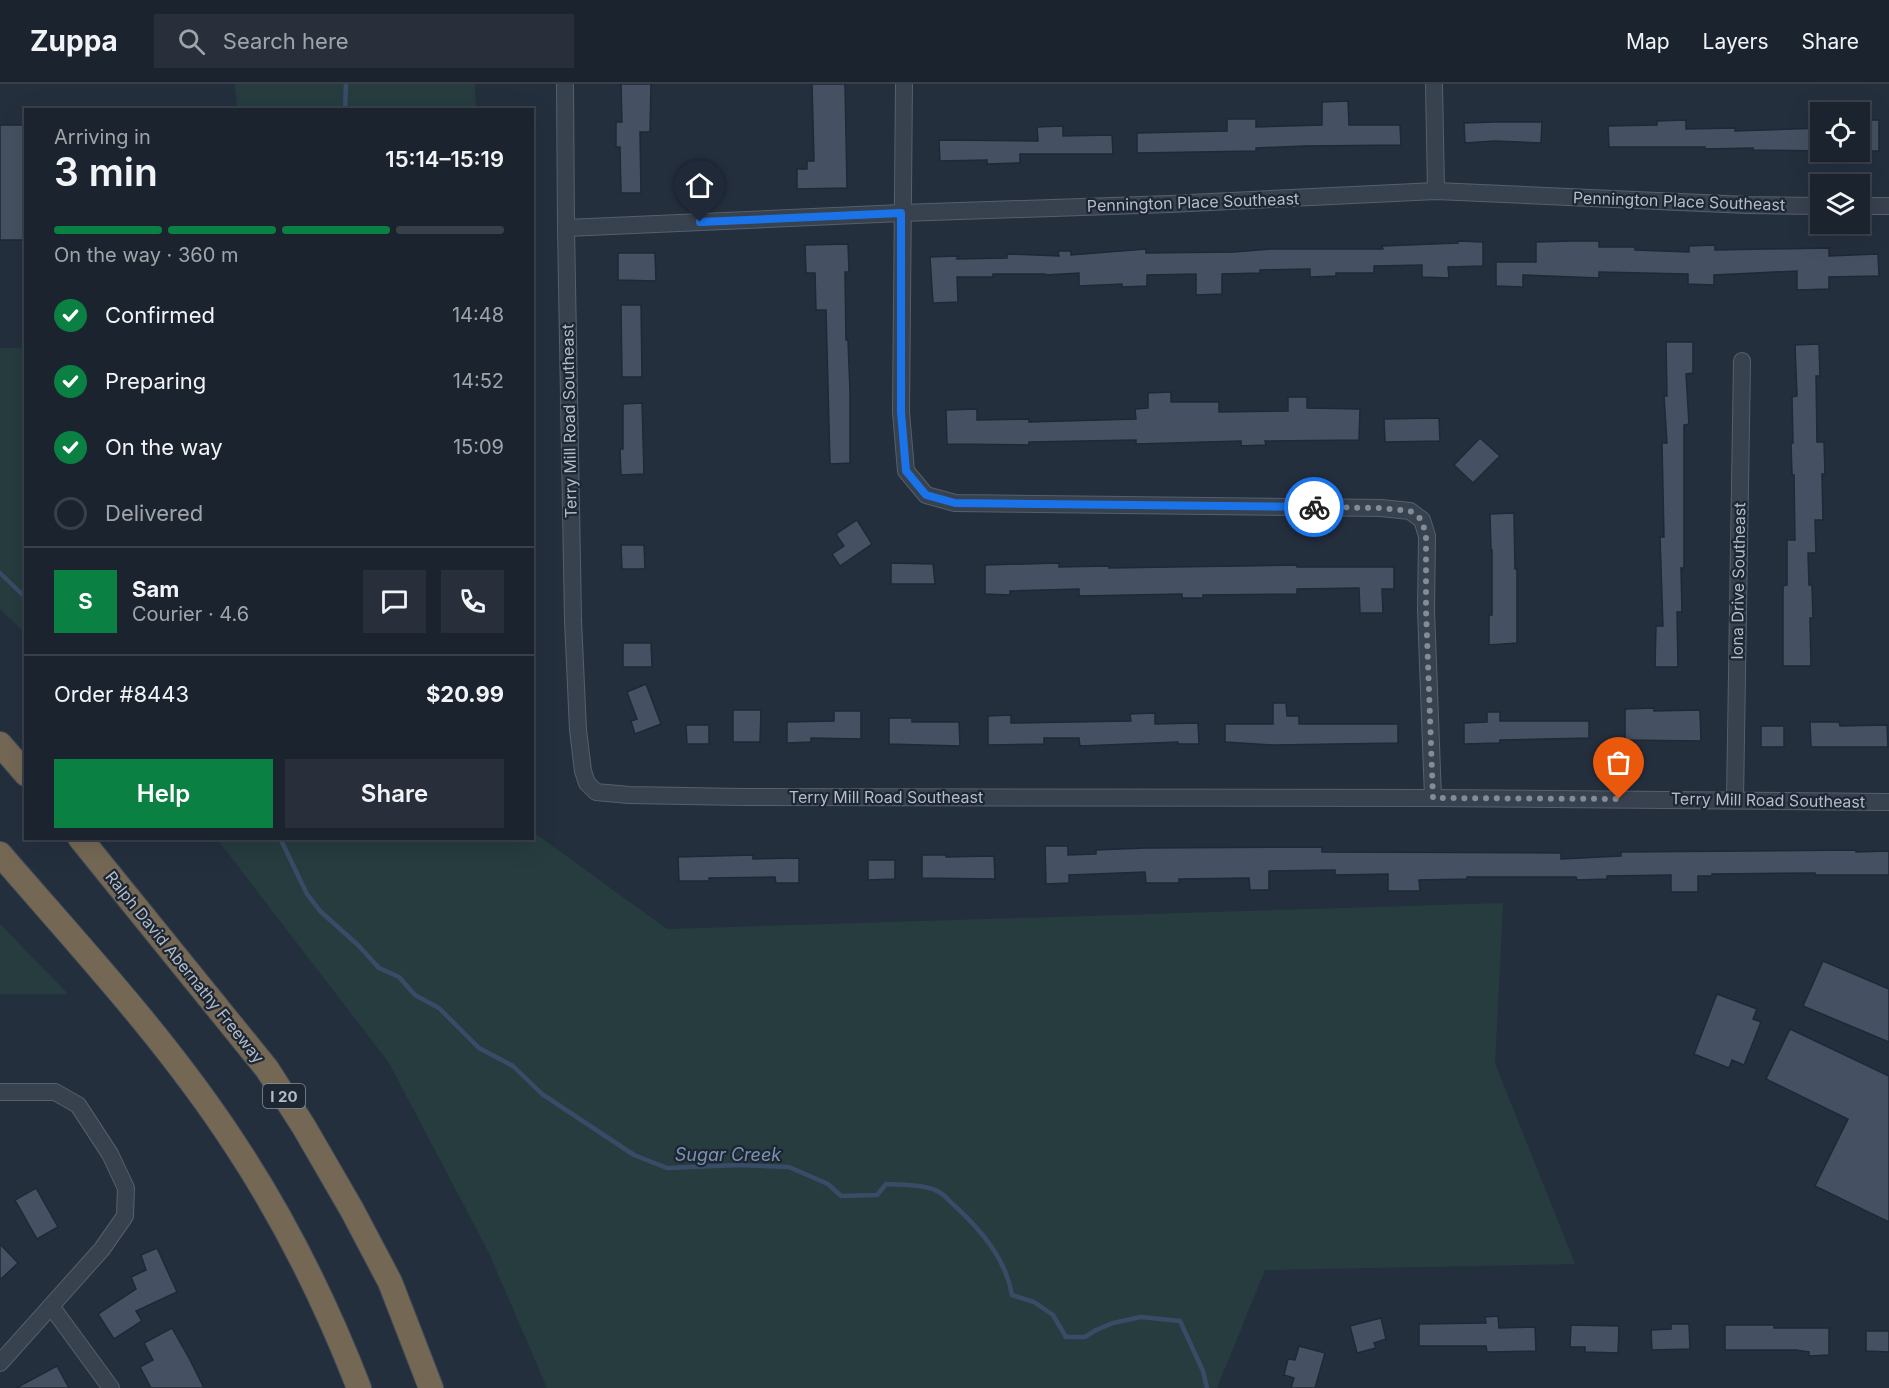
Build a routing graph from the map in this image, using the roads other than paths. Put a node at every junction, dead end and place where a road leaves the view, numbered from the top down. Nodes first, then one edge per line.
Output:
1 (565, 84) edge
2 (904, 84) edge
3 (1434, 84) edge
4 (1436, 191) junction
5 (1810, 206) edge
6 (1870, 206) edge
7 (1889, 206) edge
8 (901, 213) junction
9 (566, 228) junction
10 (1742, 362) dead end
11 (0, 744) edge
12 (24, 772) edge
13 (1433, 798) junction
14 (1735, 800) junction
15 (1889, 802) edge
16 (82, 840) edge
17 (0, 854) edge
18 (0, 1092) edge
19 (51, 1306) junction
20 (0, 1363) edge
21 (111, 1388) edge
22 (359, 1388) edge
23 (431, 1388) edge

1 - 9 street, Terry Mill Road Southeast
2 - 8 street
3 - 4 street
4 - 5 street, Pennington Place Southeast
4 - 8 street, Pennington Place Southeast
6 - 7 street
8 - 9 street, Pennington Place Southeast
8 - 13 street
9 - 13 street, Terry Mill Road Southeast
10 - 14 street, Iona Drive Southeast
11 - 12 highway
13 - 14 street, Terry Mill Road Southeast
14 - 15 street, Terry Mill Road Southeast
16 - 23 highway, Ralph David Abernathy Freeway / I 20
17 - 22 highway
18 - 19 street
19 - 20 street
19 - 21 street

